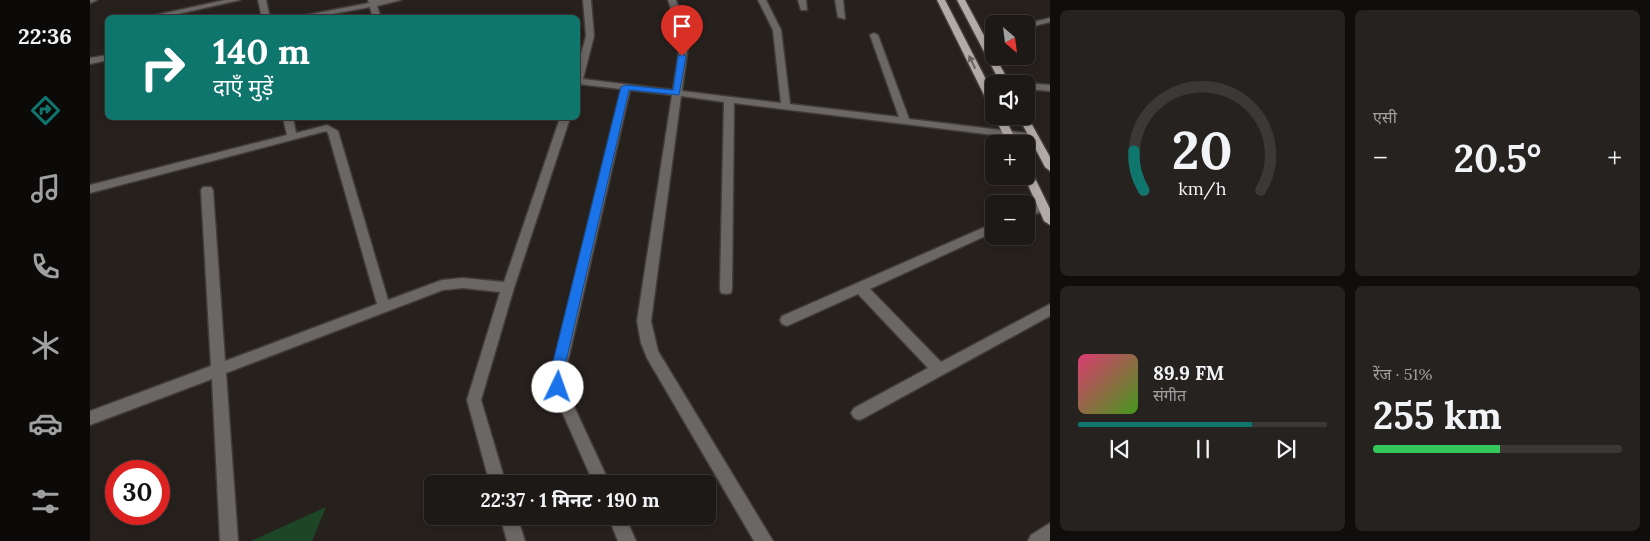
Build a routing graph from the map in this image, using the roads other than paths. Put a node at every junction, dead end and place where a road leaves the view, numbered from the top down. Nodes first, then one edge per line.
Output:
1 (236, 0) edge
2 (262, 0) edge
3 (398, 0) edge
4 (587, 0) edge
5 (672, 0) edge
6 (762, 0) edge
7 (839, 0) edge
8 (941, 0) edge
9 (961, 0) edge
10 (372, 2) edge
11 (161, 15) edge
12 (265, 15) edge
13 (309, 15) edge
14 (376, 15) edge
15 (842, 17) dead end
16 (1050, 20) edge
17 (1035, 24) edge
18 (874, 35) dead end
19 (105, 58) edge
20 (90, 61) edge
21 (580, 73) edge
22 (1001, 75) edge
23 (580, 80) edge
24 (626, 87) junction
25 (985, 87) edge
26 (1035, 87) edge
27 (1050, 88) edge
28 (676, 93) junction
29 (729, 100) junction
30 (786, 107) junction
31 (288, 120) edge
32 (564, 120) edge
33 (905, 121) junction
34 (1004, 125) edge
35 (1008, 134) junction
36 (1017, 135) edge
37 (292, 136) junction
38 (1035, 139) edge
39 (1050, 167) edge
40 (1033, 185) edge
41 (90, 189) edge
42 (207, 190) dead end
43 (1043, 207) junction
44 (1035, 210) edge
45 (1050, 221) edge
46 (985, 231) edge
47 (860, 287) junction
48 (508, 288) junction
49 (726, 289) dead end
50 (384, 307) junction
51 (1050, 310) edge
52 (787, 320) dead end
53 (218, 370) junction
54 (938, 370) junction
55 (859, 413) dead end
56 (90, 418) edge
57 (495, 475) edge
58 (598, 475) edge
59 (511, 525) edge
60 (620, 525) edge
61 (1050, 532) edge
62 (229, 541) edge
63 (516, 541) edge
64 (627, 541) edge
65 (764, 541) edge
66 (1037, 541) edge

1 - 11 street
2 - 12 street
3 - 10 street
4 - 21 street
5 - 28 street
6 - 30 street
7 - 15 street
25 -> 8 main road
9 - 22 main road
10 - 13 street
10 - 14 street
16 - 17 street
18 - 33 street
19 - 20 street
23 - 24 street
24 - 28 street
24 - 58 street
26 - 27 street
28 - 29 street
28 - 65 street
29 - 30 street
29 - 49 street
30 - 33 street
31 - 37 street
32 - 48 street
33 - 35 street
34 - 35 main road
35 - 36 street
37 - 41 street
37 - 50 street
38 - 39 main road
40 - 43 main road
42 - 53 street
43 - 44 street
43 - 45 main road
46 - 47 street
47 - 52 street
47 - 54 street
48 - 50 street
48 - 57 street
50 - 53 street
51 - 54 street
53 - 56 street
53 - 62 street
54 - 55 street
59 - 63 street
60 - 64 street
61 - 66 street

